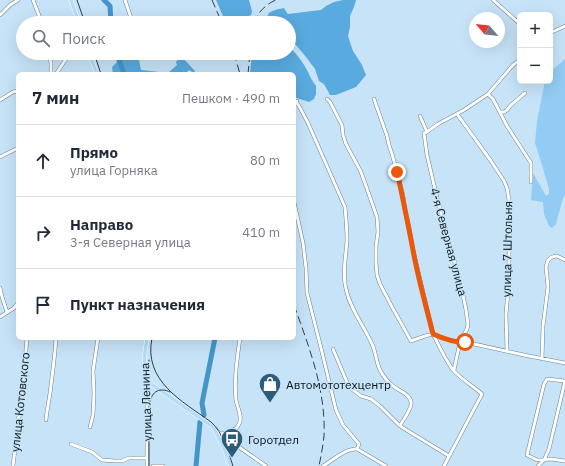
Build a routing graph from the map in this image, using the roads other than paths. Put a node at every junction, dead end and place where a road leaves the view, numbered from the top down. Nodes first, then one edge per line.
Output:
1 (18, 0) edge
2 (33, 0) edge
3 (71, 0) edge
4 (126, 0) edge
5 (492, 0) edge
6 (0, 15) edge
7 (39, 16) edge
8 (77, 16) edge
9 (130, 16) edge
10 (517, 21) edge
11 (565, 26) edge
12 (553, 32) edge
13 (50, 60) edge
14 (65, 60) edge
15 (92, 60) edge
16 (517, 62) edge
17 (51, 72) edge
18 (57, 72) edge
19 (96, 72) edge
20 (16, 91) edge
21 (525, 93) dead end
22 (488, 94) junction
23 (327, 99) dead end
24 (374, 99) dead end
25 (0, 100) edge
26 (296, 101) dead end
27 (500, 112) junction
28 (456, 114) junction
29 (420, 116) dead end
30 (427, 132) junction
31 (16, 149) edge
32 (0, 157) edge
33 (530, 182) dead end
34 (296, 211) edge
35 (565, 260) edge
36 (0, 288) edge
37 (16, 306) edge
38 (7, 312) junction
39 (0, 317) edge
40 (433, 334) junction
41 (27, 340) edge
42 (56, 340) edge
43 (98, 340) edge
44 (147, 340) edge
45 (240, 340) edge
46 (460, 342) junction
47 (333, 349) dead end
48 (507, 351) junction
49 (542, 359) junction
50 (565, 363) edge
51 (454, 370) junction
52 (147, 381) junction
53 (565, 381) edge
54 (46, 420) dead end
55 (400, 426) junction
56 (90, 427) dead end
57 (213, 427) junction
58 (221, 434) junction
59 (72, 444) dead end
60 (357, 450) junction
61 (449, 456) junction
62 (147, 458) junction
63 (544, 460) junction
64 (565, 461) edge
65 (13, 466) edge
66 (147, 466) edge
67 (153, 466) edge
68 (163, 466) edge
69 (231, 466) edge
70 (266, 466) edge
71 (323, 466) edge
72 (386, 466) edge
73 (444, 466) edge
74 (538, 466) edge

1 - 6 street
2 - 7 street
3 - 8 main road
4 - 9 street
5 - 10 street
11 - 12 street
13 - 17 street
14 - 18 street
15 - 19 main road
16 - 22 street
20 - 25 street
21 - 27 street
22 - 27 street
22 - 28 street
23 - 40 street
24 - 40 street
26 - 55 street
27 - 33 street
28 - 30 street
28 - 48 street, улица 7 Штольня
29 - 30 street, 4-я Северная улица
30 - 46 street, 4-я Северная улица
31 - 32 street
34 - 60 street
35 - 49 street
36 - 38 street
37 - 38 street
38 - 39 street
40 - 46 street
40 - 51 street
41 - 65 street, улица Котовского
42 - 54 street
43 - 56 street
44 - 52 main road, улица Ленина
45 - 58 street
46 - 48 street
46 - 51 street, 4-я Северная улица
47 - 55 street
48 - 49 street
49 - 50 street
51 - 61 street
52 - 57 main road
52 - 62 street, улица Ленина
53 - 63 street
53 - 63 street
55 - 61 street
57 - 58 street
57 - 69 main road
58 - 70 street
59 - 62 street
60 - 71 street
60 - 72 street
61 - 73 street
62 - 66 street, улица Ленина
63 - 64 street
63 - 74 street
67 - 68 street

